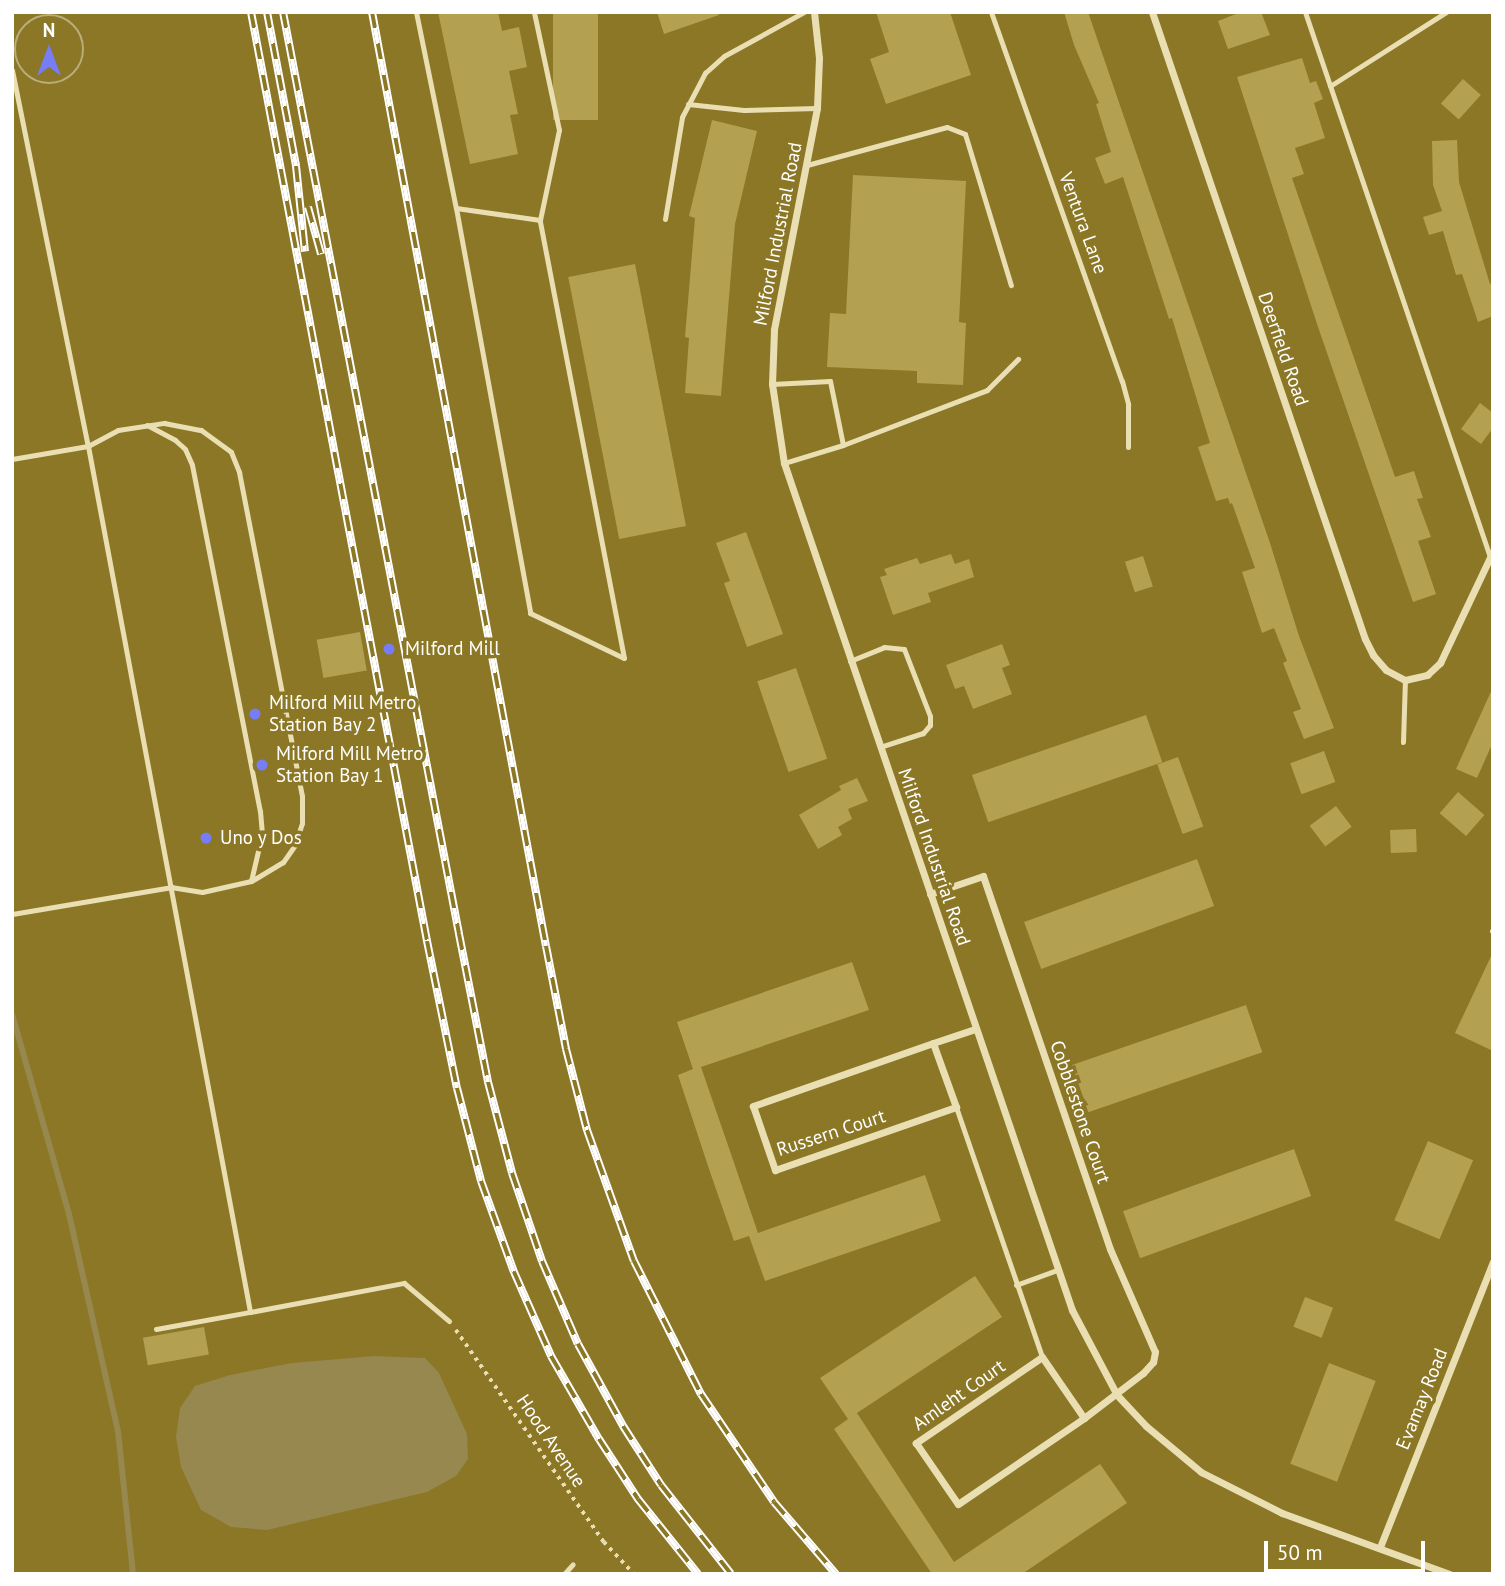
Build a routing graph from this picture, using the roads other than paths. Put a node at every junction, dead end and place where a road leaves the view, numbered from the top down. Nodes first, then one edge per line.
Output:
1 (416, 12) edge
2 (534, 12) edge
3 (804, 12) edge
4 (814, 12) edge
5 (991, 12) edge
6 (1305, 12) edge
7 (1446, 12) edge
8 (1155, 14) edge
9 (12, 71) edge
10 (1330, 86) junction
11 (688, 104) junction
12 (817, 108) junction
13 (807, 165) junction
14 (456, 208) junction
15 (665, 219) dead end
16 (540, 220) junction
17 (1011, 285) dead end
18 (1018, 359) dead end
19 (772, 384) junction
20 (148, 425) junction
21 (842, 444) junction
22 (88, 446) junction
23 (1128, 447) dead end
24 (12, 459) edge
25 (784, 463) junction
26 (1491, 554) edge
27 (850, 660) junction
28 (1405, 680) junction
29 (1403, 742) dead end
30 (880, 747) junction
31 (251, 881) junction
32 (172, 887) junction
33 (930, 894) junction
34 (12, 914) edge
35 (975, 1029) junction
36 (933, 1043) junction
37 (956, 1107) junction
38 (1493, 1262) edge
39 (1058, 1270) junction
40 (1016, 1285) junction
41 (250, 1312) junction
42 (449, 1321) road end
43 (156, 1329) dead end
44 (1042, 1357) junction
45 (1117, 1395) junction
46 (1084, 1418) junction
47 (1380, 1547) junction
48 (573, 1564) dead end
49 (564, 1574) edge
50 (1450, 1574) edge

1 - 14 lane
2 - 16 lane
3 - 11 lane
4 - 12 street, Milford Industrial Road
5 - 23 lane, Ventura Lane
6 - 10 lane
7 - 10 lane
8 - 28 street, Deerfield Road
9 - 22 lane
10 - 26 lane
11 - 12 lane
11 - 15 lane
12 - 13 street, Milford Industrial Road
13 - 17 lane
13 - 19 street, Milford Industrial Road
14 - 16 lane
14 - 16 lane
18 - 21 lane
19 - 21 lane
19 - 25 street, Milford Industrial Road
20 - 22 lane
20 - 31 lane
20 - 31 lane
21 - 25 lane
22 - 24 lane
22 - 32 lane
25 - 27 street, Milford Industrial Road
26 - 28 street
27 - 30 street, Milford Industrial Road
27 - 30 lane
28 - 29 lane
30 - 33 street, Milford Industrial Road
31 - 32 lane
32 - 34 lane
32 - 41 lane
33 - 35 street, Milford Industrial Road
33 - 45 street, Cobblestone Court
35 - 36 street, Russern Court
35 - 39 street, Milford Industrial Road
36 - 37 street
36 - 37 street, Russern Court
37 - 40 lane
38 - 47 street, Evamay Road
39 - 40 lane
39 - 45 street, Milford Industrial Road
40 - 44 lane
41 - 42 lane
41 - 43 lane
44 - 46 street
44 - 46 street, Amleht Court
45 - 46 street, Amleht Court
45 - 47 street, Milford Industrial Road
47 - 50 street, Milford Industrial Road
48 - 49 lane

